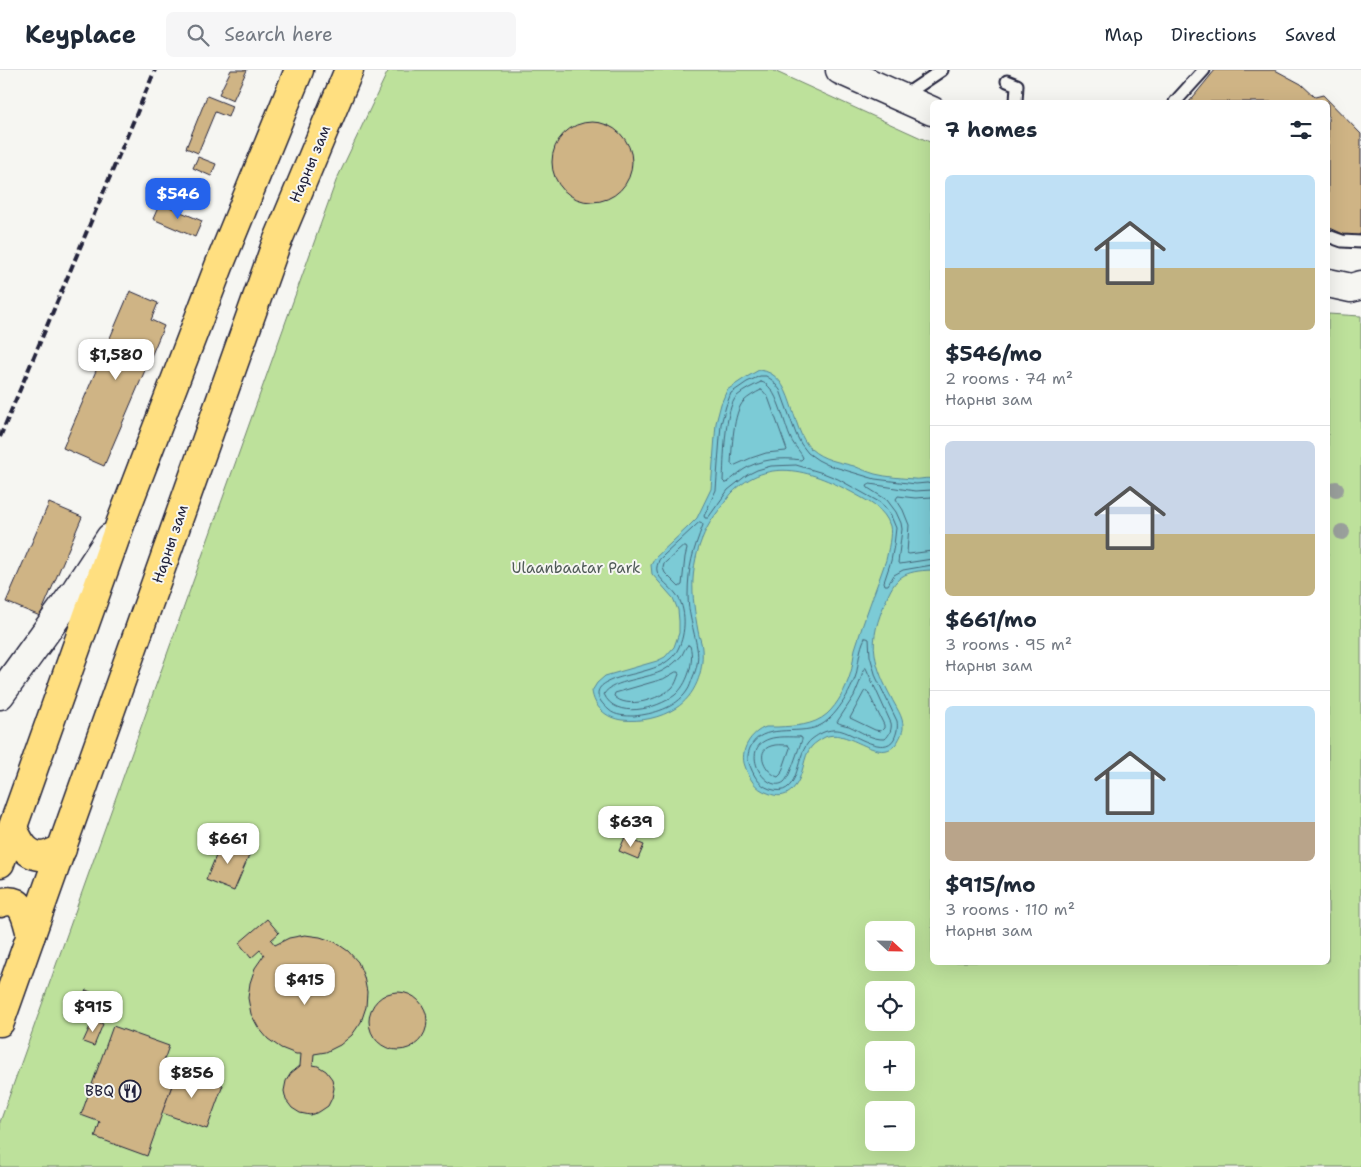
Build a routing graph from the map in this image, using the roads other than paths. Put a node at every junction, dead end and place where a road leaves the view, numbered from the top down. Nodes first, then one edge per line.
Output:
1 (299, 70) edge
2 (349, 70) edge
3 (840, 70) edge
4 (942, 70) edge
5 (1204, 70) edge
6 (1007, 81) dead end
7 (902, 97) junction
8 (1016, 100) edge
9 (1177, 100) edge
10 (930, 109) edge
11 (1330, 237) edge
12 (1361, 242) edge
13 (1330, 283) edge
14 (1361, 285) edge
15 (121, 522) junction
16 (0, 695) edge
17 (13, 828) junction
18 (62, 849) junction
19 (0, 863) edge
20 (0, 903) edge
21 (31, 935) junction
22 (0, 1022) edge

1 - 15 main road
2 - 18 main road, Нарны зам
3 - 7 street
4 - 7 lane
5 - 9 lane
6 - 8 lane
7 - 10 street
11 - 12 lane
13 - 14 street
15 - 16 street
15 - 17 main road
17 - 18 main road
17 - 19 main road
18 - 21 main road, Нарны зам
20 - 21 main road
21 - 22 main road, Нарны зам

